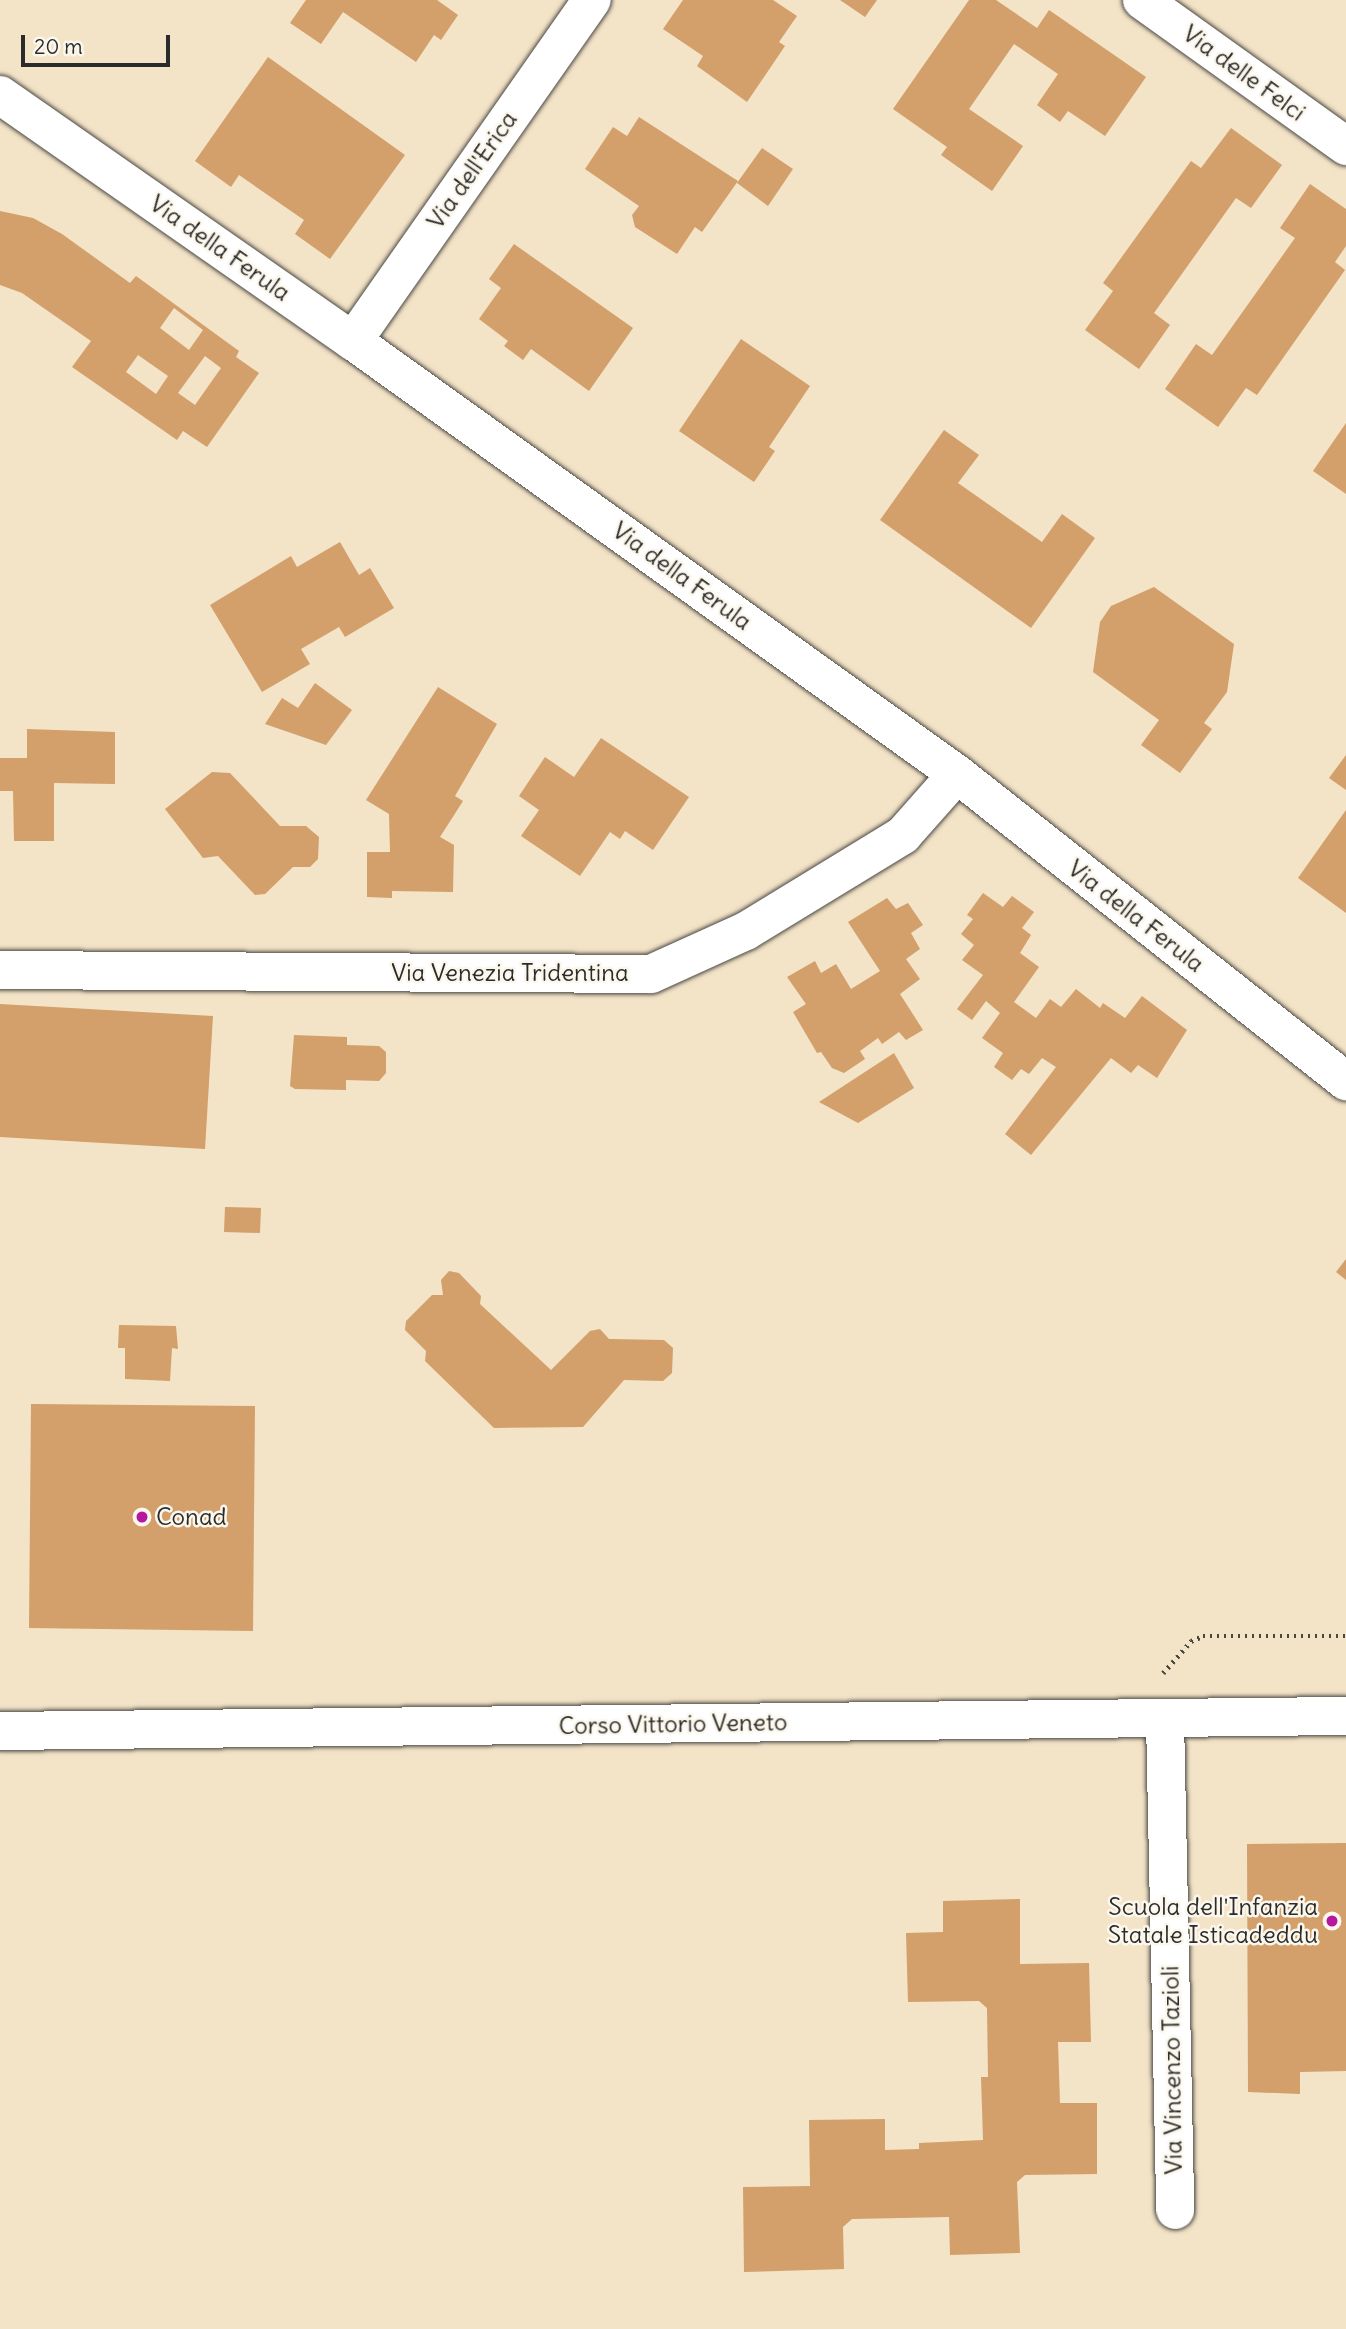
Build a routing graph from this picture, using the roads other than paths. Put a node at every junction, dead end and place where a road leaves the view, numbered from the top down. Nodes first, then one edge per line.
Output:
1 (592, 0) edge
2 (1142, 0) edge
3 (0, 95) edge
4 (1346, 146) edge
5 (353, 341) junction
6 (957, 774) junction
7 (0, 970) edge
8 (1346, 1082) edge
9 (1346, 1716) edge
10 (1165, 1719) junction
11 (0, 1731) edge
12 (1175, 2210) dead end

1 - 5 street, Via dell'Erica
2 - 4 street, Via delle Felci
3 - 5 street, Via della Ferula
5 - 6 street, Via della Ferula
6 - 7 street, Via Venezia Tridentina
6 - 8 street, Via della Ferula
9 - 10 street, Corso Vittorio Veneto
10 - 11 street, Corso Vittorio Veneto
10 - 12 street, Via Vincenzo Tazioli

